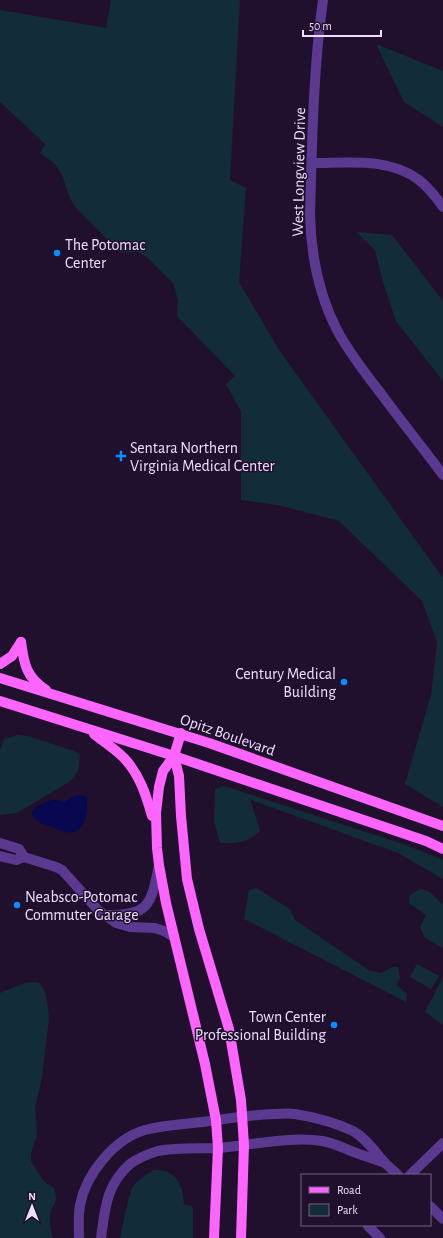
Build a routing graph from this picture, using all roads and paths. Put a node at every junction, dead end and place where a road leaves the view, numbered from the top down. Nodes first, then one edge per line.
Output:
1 (323, 0) edge
2 (312, 162) junction
3 (443, 207) edge
4 (443, 475) edge
5 (0, 664) edge
6 (0, 678) edge
7 (57, 696) junction
8 (0, 701) edge
9 (90, 730) junction
10 (181, 733) junction
11 (174, 756) junction
12 (443, 826) edge
13 (156, 829) junction
14 (0, 844) edge
15 (443, 849) edge
16 (0, 856) edge
17 (24, 857) junction
18 (159, 865) junction
19 (106, 915) junction
20 (174, 937) junction
21 (242, 1116) junction
22 (216, 1120) junction
23 (443, 1143) edge
24 (244, 1145) junction
25 (218, 1148) junction
26 (385, 1163) junction
27 (397, 1174) edge
28 (411, 1174) edge
29 (431, 1207) edge
30 (443, 1219) edge
31 (368, 1226) edge
32 (369, 1226) edge
33 (79, 1238) edge
34 (101, 1238) edge
35 (214, 1238) edge
36 (241, 1238) edge
37 (368, 1238) edge
38 (380, 1238) edge

1 - 2 street, West Longview Drive
2 - 3 street
2 - 4 street, West Longview Drive
5 - 7 main road
6 - 7 main road, Opitz Boulevard
7 - 10 main road, Opitz Boulevard
8 - 9 main road
9 - 11 main road
9 - 13 main road
10 - 11 main road
10 - 12 main road, Opitz Boulevard
11 - 13 main road
11 - 15 main road
11 - 21 main road
13 - 18 main road
14 - 17 street
16 - 17 street
17 - 19 street
18 - 19 street
18 - 20 main road
19 - 20 street
20 - 22 main road
21 - 22 street
21 - 24 main road
21 - 26 street
22 - 25 main road
22 - 33 street
23 - 28 street
24 - 25 street
24 - 26 street
24 - 36 main road
25 - 34 street
25 - 35 main road
26 - 27 street
29 - 30 street
31 - 37 street
32 - 38 street

